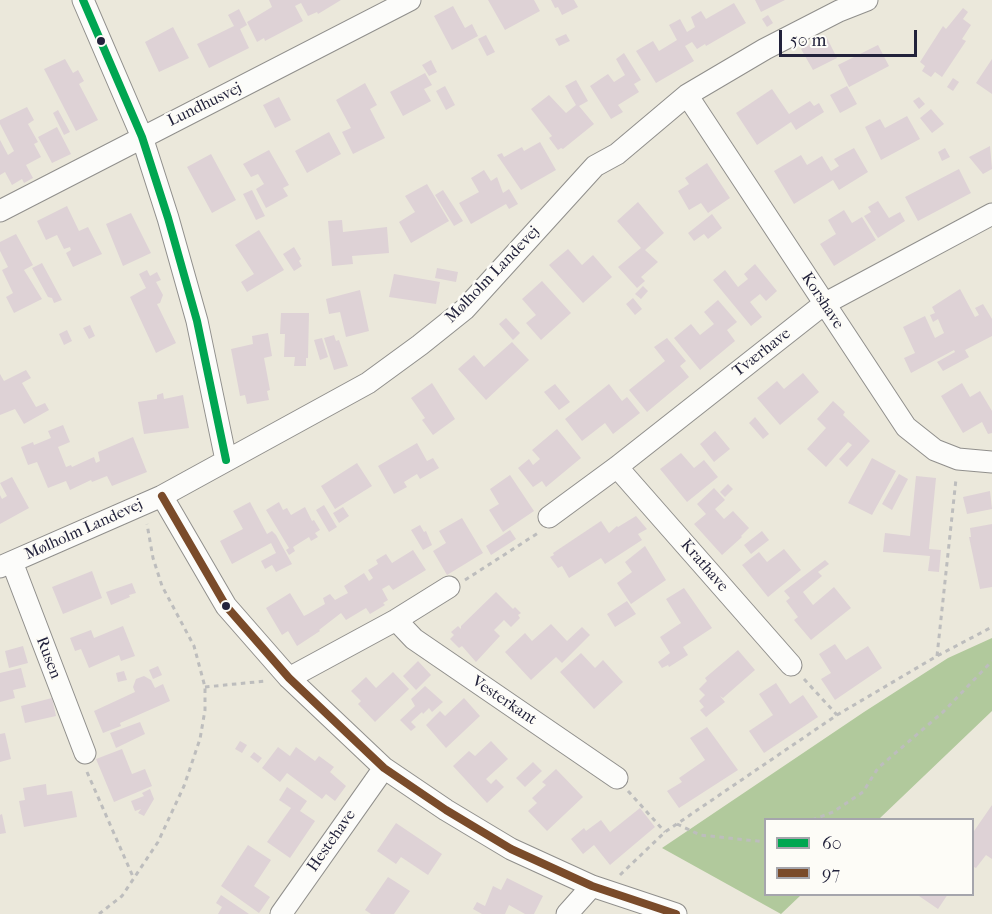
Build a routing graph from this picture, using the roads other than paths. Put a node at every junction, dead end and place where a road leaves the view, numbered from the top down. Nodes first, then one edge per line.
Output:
1 (83, 0) edge
2 (410, 0) edge
3 (867, 0) edge
4 (837, 5) edge
5 (687, 95) junction
6 (142, 137) junction
7 (0, 211) edge
8 (992, 214) edge
9 (824, 304) junction
10 (226, 460) junction
11 (992, 462) edge
12 (617, 468) junction
13 (153, 500) junction
14 (549, 517) road end
15 (6, 564) edge
16 (449, 586) road end
17 (396, 620) junction
18 (791, 665) road end
19 (289, 678) junction
20 (85, 753) road end
21 (384, 768) junction
22 (617, 778) road end
23 (592, 886) junction
24 (281, 914) edge
25 (567, 914) edge
26 (676, 914) edge

1 - 6 street
2 - 6 street, Lundhusvej
3 - 4 street, Mølholm Landevej
4 - 5 street, Mølholm Landevej
5 - 9 street, Korshave
5 - 10 street, Mølholm Landevej
6 - 7 street, Lundhusvej
6 - 10 street
8 - 9 street, Tværhave
9 - 11 street, Korshave
9 - 12 street, Tværhave
10 - 13 street, Mølholm Landevej
12 - 14 street, Tværhave
12 - 18 street, Krathave
13 - 15 street, Mølholm Landevej
13 - 19 street
15 - 20 street, Rusen
16 - 17 street
17 - 19 street
17 - 22 street, Vesterkant
19 - 21 street
21 - 23 street
21 - 24 street, Hestehave
23 - 25 street
23 - 26 street

